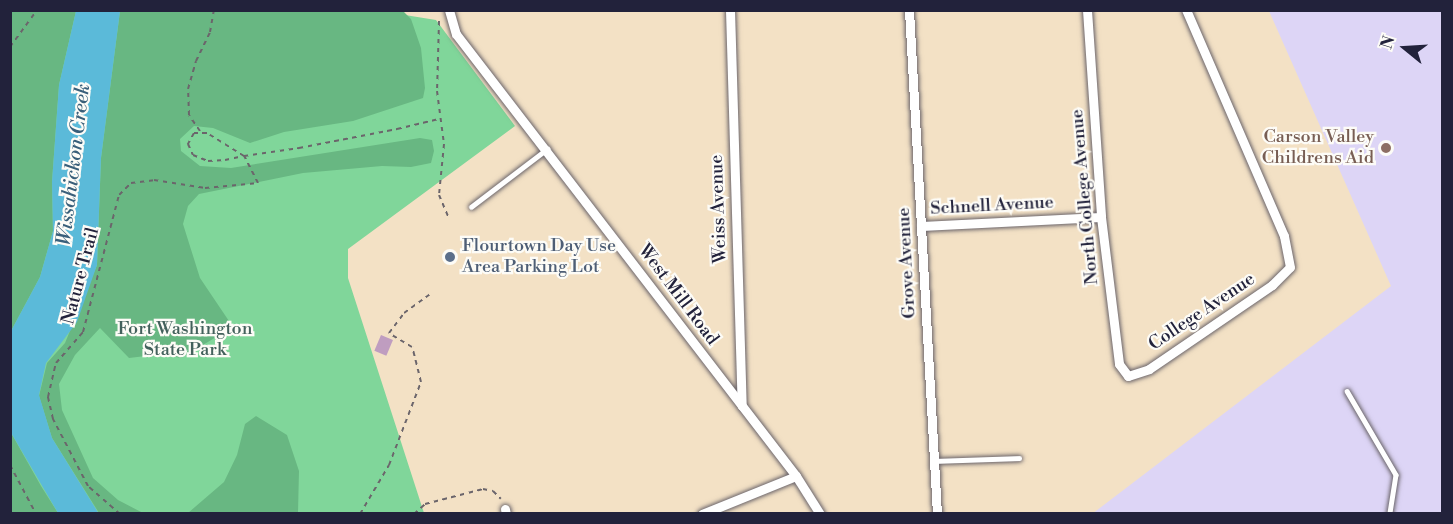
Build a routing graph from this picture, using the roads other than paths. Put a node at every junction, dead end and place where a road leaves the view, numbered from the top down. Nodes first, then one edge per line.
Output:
1 (449, 10) edge
2 (730, 10) edge
3 (909, 10) edge
4 (1087, 10) edge
5 (1186, 10) edge
6 (546, 149) junction
7 (471, 207) dead end
8 (1101, 217) junction
9 (921, 226) junction
10 (1128, 376) joint
11 (1347, 391) dead end
12 (742, 406) junction
13 (1019, 458) dead end
14 (934, 461) junction
15 (796, 476) junction
16 (702, 513) edge
17 (820, 513) edge
18 (938, 513) edge
19 (1390, 513) edge

1 - 6 street, West Mill Road
2 - 12 street, Weiss Avenue
3 - 9 street, Grove Avenue
4 - 8 street, North College Avenue
5 - 10 street, College Avenue
6 - 7 lane
6 - 12 street, West Mill Road
8 - 9 street, Schnell Avenue
8 - 10 street, North College Avenue
9 - 14 street, Grove Avenue
11 - 19 lane
12 - 15 street, West Mill Road
13 - 14 lane
14 - 18 street, Grove Avenue
15 - 16 street
15 - 17 street, West Mill Road

